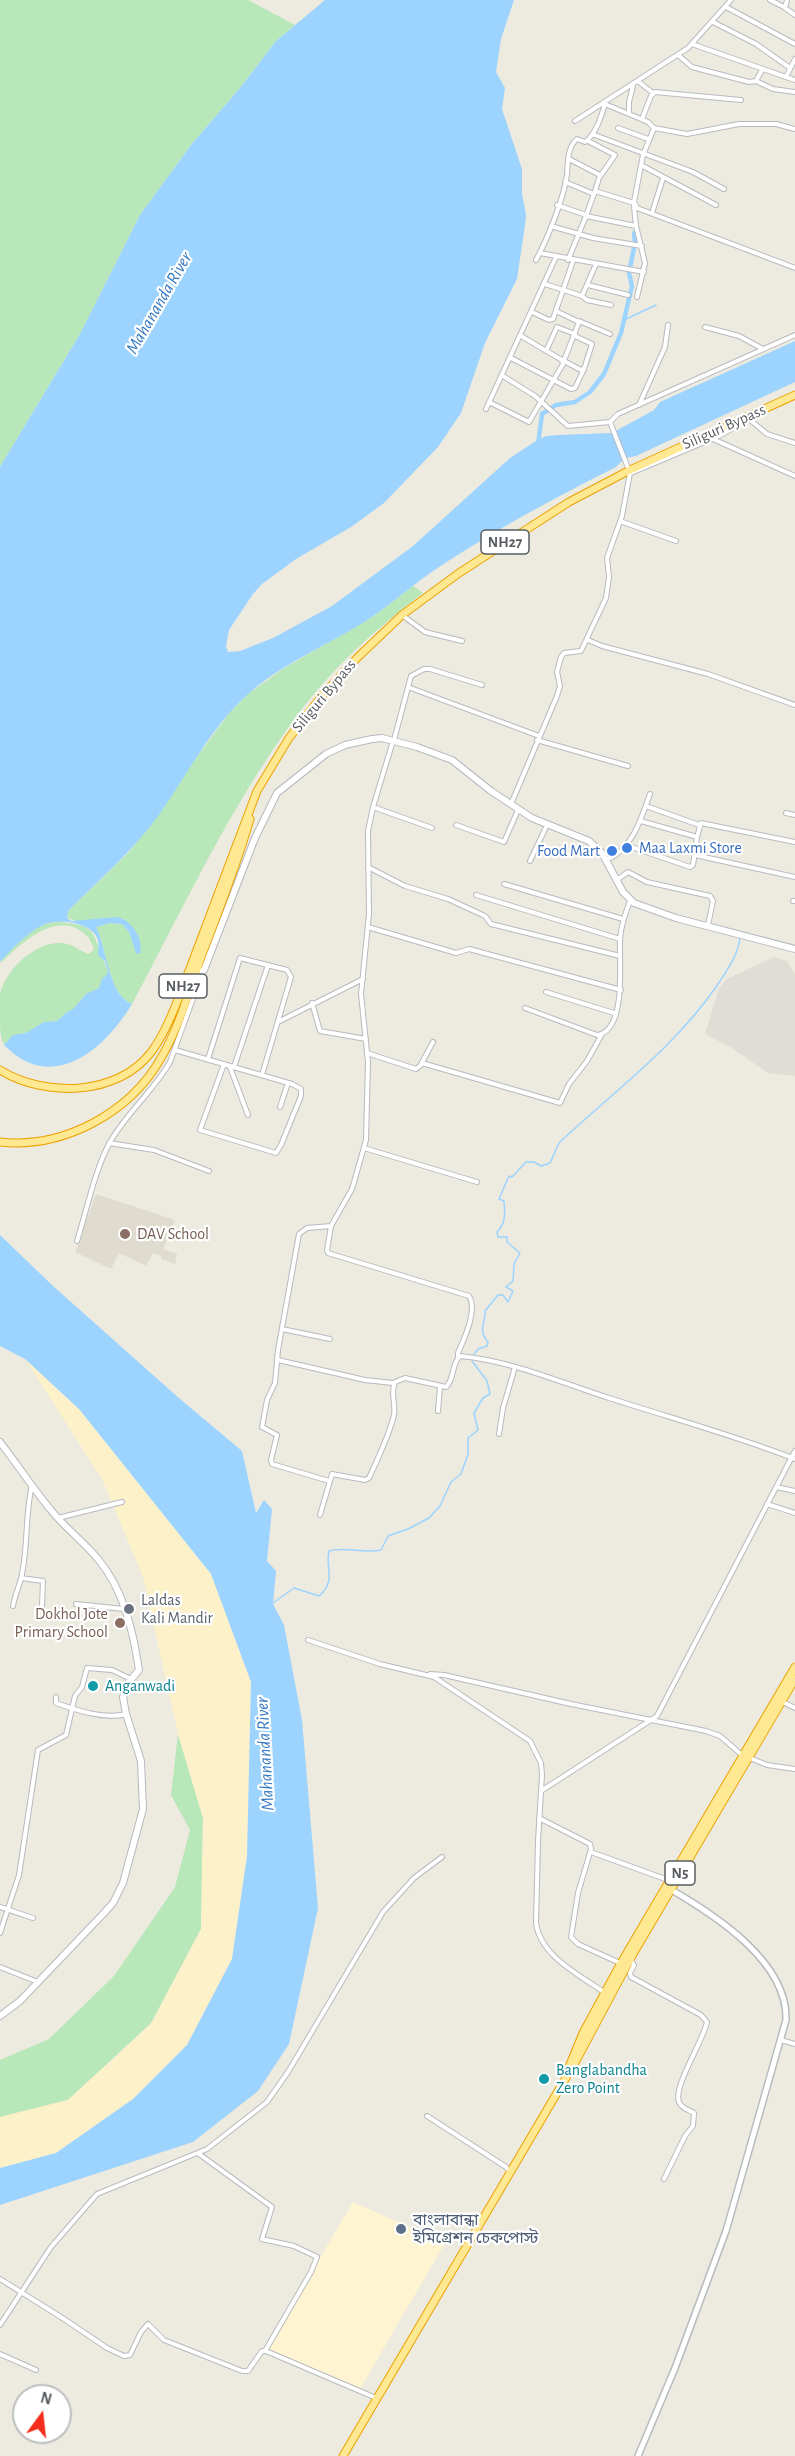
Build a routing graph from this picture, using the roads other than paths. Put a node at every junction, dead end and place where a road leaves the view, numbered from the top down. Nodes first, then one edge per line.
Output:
1 (731, 0) edge
2 (770, 0) edge
3 (787, 0) edge
4 (726, 7) junction
5 (784, 7) junction
6 (795, 15) edge
7 (713, 22) junction
8 (692, 44) junction
9 (795, 44) edge
10 (678, 55) junction
11 (795, 59) edge
12 (792, 67) edge
13 (762, 70) junction
14 (786, 77) junction
15 (795, 80) edge
16 (756, 81) junction
17 (639, 82) junction
18 (633, 86) junction
19 (795, 92) edge
20 (653, 93) junction
21 (741, 100) dead end
22 (605, 104) junction
23 (629, 114) junction
24 (642, 119) junction
25 (575, 122) dead end
26 (618, 128) dead end
27 (654, 128) junction
28 (795, 129) edge
29 (592, 134) junction
30 (648, 139) junction
31 (588, 141) junction
32 (643, 155) junction
33 (569, 159) junction
34 (641, 165) junction
35 (601, 175) junction
36 (663, 178) junction
37 (566, 182) junction
38 (724, 189) dead end
39 (594, 192) junction
40 (634, 204) junction
41 (557, 205) junction
42 (716, 206) dead end
43 (652, 213) junction
44 (586, 216) junction
45 (550, 226) junction
46 (636, 226) junction
47 (578, 234) junction
48 (637, 245) junction
49 (540, 253) junction
50 (556, 257) junction
51 (536, 260) dead end
52 (571, 260) junction
53 (596, 264) junction
54 (795, 268) edge
55 (644, 272) junction
56 (545, 284) junction
57 (588, 285) junction
58 (563, 290) junction
59 (628, 295) dead end
60 (582, 296) junction
61 (637, 297) dead end
62 (611, 305) dead end
63 (556, 311) junction
64 (532, 312) junction
65 (552, 320) junction
66 (578, 321) junction
67 (668, 325) dead end
68 (557, 327) junction
69 (705, 327) dead end
70 (609, 334) dead end
71 (575, 335) junction
72 (795, 335) edge
73 (521, 336) junction
74 (764, 349) junction
75 (546, 351) junction
76 (511, 358) junction
77 (564, 362) junction
78 (584, 369) junction
79 (502, 376) junction
80 (554, 381) junction
81 (795, 394) edge
82 (489, 402) junction
83 (543, 403) junction
84 (639, 406) junction
85 (486, 409) dead end
86 (752, 416) junction
87 (610, 424) junction
88 (713, 439) junction
89 (795, 443) edge
90 (630, 472) junction
91 (795, 476) edge
92 (620, 521) junction
93 (676, 541) dead end
94 (402, 615) junction
95 (587, 639) junction
96 (462, 641) dead end
97 (482, 685) dead end
98 (408, 687) junction
99 (795, 705) edge
100 (538, 738) junction
101 (393, 741) junction
102 (272, 765) junction
103 (628, 766) dead end
104 (650, 794) dead end
105 (646, 806) junction
106 (373, 807) junction
107 (512, 807) junction
108 (786, 813) dead end
109 (795, 815) edge
110 (641, 821) junction
111 (456, 825) dead end
112 (547, 825) junction
113 (699, 825) junction
114 (432, 828) dead end
115 (697, 837) junction
116 (795, 842) edge
117 (626, 845) junction
118 (695, 855) junction
119 (607, 860) junction
120 (530, 861) dead end
121 (368, 867) junction
122 (795, 877) edge
123 (618, 879) junction
124 (504, 884) dead end
125 (476, 896) dead end
126 (630, 901) junction
127 (623, 919) junction
128 (708, 925) junction
129 (368, 927) junction
130 (620, 939) junction
131 (795, 949) edge
132 (621, 956) junction
133 (268, 965) junction
134 (204, 970) junction
135 (193, 979) junction
136 (363, 979) junction
137 (621, 990) junction
138 (546, 992) dead end
139 (312, 1003) junction
140 (525, 1008) dead end
141 (614, 1013) junction
142 (277, 1023) junction
143 (602, 1034) junction
144 (366, 1039) junction
145 (433, 1042) dead end
146 (175, 1050) junction
147 (367, 1053) junction
148 (208, 1059) junction
149 (422, 1063) junction
150 (229, 1066) junction
151 (0, 1070) edge
152 (262, 1075) junction
153 (288, 1083) junction
154 (280, 1107) dead end
155 (248, 1116) dead end
156 (0, 1142) edge
157 (109, 1143) junction
158 (364, 1148) junction
159 (209, 1171) dead end
160 (477, 1182) dead end
161 (331, 1226) junction
162 (77, 1241) dead end
163 (282, 1329) junction
164 (330, 1339) dead end
165 (458, 1357) junction
166 (278, 1360) junction
167 (515, 1367) junction
168 (393, 1383) junction
169 (440, 1387) junction
170 (438, 1411) dead end
171 (499, 1434) dead end
172 (0, 1442) edge
173 (795, 1451) edge
174 (793, 1458) edge
175 (329, 1481) junction
176 (32, 1485) junction
177 (776, 1486) junction
178 (795, 1491) edge
179 (122, 1502) dead end
180 (767, 1504) junction
181 (795, 1513) edge
182 (320, 1515) dead end
183 (58, 1518) junction
184 (21, 1578) junction
185 (76, 1604) dead end
186 (13, 1606) dead end
187 (42, 1606) dead end
188 (125, 1609) junction
189 (308, 1640) dead end
190 (795, 1666) edge
191 (423, 1674) junction
192 (131, 1678) junction
193 (795, 1679) edge
194 (56, 1697) dead end
195 (783, 1702) junction
196 (72, 1708) junction
197 (795, 1708) edge
198 (126, 1714) junction
199 (653, 1719) junction
200 (748, 1755) junction
201 (795, 1769) edge
202 (541, 1791) junction
203 (539, 1818) junction
204 (591, 1852) junction
205 (442, 1857) dead end
206 (668, 1885) junction
207 (0, 1907) edge
208 (8, 1909) junction
209 (33, 1918) dead end
210 (0, 1933) edge
211 (630, 1959) junction
212 (621, 1963) junction
213 (0, 1967) edge
214 (614, 1981) junction
215 (39, 1982) junction
216 (605, 1993) junction
217 (0, 2016) edge
218 (781, 2040) junction
219 (795, 2044) edge
220 (569, 2069) junction
221 (426, 2116) dead end
222 (198, 2154) junction
223 (510, 2172) junction
224 (664, 2179) dead end
225 (0, 2279) edge
226 (21, 2291) junction
227 (0, 2325) edge
228 (265, 2350) junction
229 (0, 2354) edge
230 (36, 2370) dead end
231 (376, 2398) junction
232 (343, 2456) edge
233 (638, 2456) edge

1 - 4 street
2 - 5 street
3 - 5 street
4 - 7 street
4 - 9 street
5 - 6 street
7 - 8 street
7 - 12 street
8 - 10 street
8 - 13 street
10 - 16 street
10 - 17 street
11 - 12 street
12 - 14 street
13 - 14 street
13 - 16 street
14 - 15 street
16 - 19 street
17 - 18 street
17 - 20 street
18 - 22 street
18 - 23 street
20 - 21 street
20 - 24 street
22 - 23 street
22 - 25 street
22 - 29 street
23 - 24 street
24 - 27 street
26 - 30 street
27 - 28 street
27 - 30 street
29 - 31 street
29 - 32 street
30 - 32 street
31 - 33 street
31 - 35 street
32 - 34 street
32 - 38 street
33 - 35 street
33 - 37 street
34 - 36 street
34 - 40 street
35 - 39 street
36 - 42 street
36 - 43 street
37 - 39 street
37 - 41 street
39 - 40 street
39 - 44 street
40 - 43 street
40 - 46 street
41 - 44 street
41 - 45 street
43 - 54 street
44 - 46 street
44 - 47 street
45 - 47 street
45 - 49 street
46 - 48 street
47 - 48 street
47 - 52 street
48 - 55 street
49 - 50 street
49 - 51 street
50 - 52 street
50 - 56 street
52 - 53 street
52 - 58 street
53 - 55 street
53 - 57 street
55 - 61 street
56 - 58 street
56 - 64 street
57 - 59 street
57 - 60 street
58 - 60 street
58 - 63 street
60 - 62 street
63 - 65 street
63 - 66 street
64 - 65 street
64 - 73 street
65 - 68 street
66 - 70 street
66 - 71 street
67 - 84 street
68 - 71 street
68 - 75 street
69 - 74 street
71 - 77 street
71 - 78 street
72 - 74 street
73 - 75 street
73 - 76 street
74 - 84 street
75 - 77 street
76 - 79 street
76 - 80 street
77 - 78 street
77 - 80 street
78 - 80 street
79 - 82 street
79 - 83 street
80 - 83 street
81 - 86 highway, Siliguri Bypass / NH27
82 - 83 street
82 - 85 street
83 - 87 street
84 - 87 street
86 - 88 street
86 - 89 street
86 - 90 highway, Siliguri Bypass / NH27
87 - 90 street
88 - 90 street
88 - 91 street
90 - 92 street
90 - 94 highway, Siliguri Bypass / NH27
92 - 93 street
92 - 95 street
94 - 96 street
94 - 102 highway, Siliguri Bypass / NH27
95 - 99 street
95 - 100 street
97 - 98 street
98 - 100 street
98 - 101 street
100 - 103 street
100 - 107 street
101 - 106 street
101 - 107 main road
101 - 134 main road
102 - 135 highway, NH27
102 - 151 highway, Siliguri Bypass / NH27
104 - 105 street
105 - 110 street
105 - 113 street
106 - 114 street
106 - 121 street
107 - 111 street
107 - 112 main road
108 - 109 street
110 - 115 street
110 - 117 street
112 - 119 main road
112 - 120 street
113 - 115 street
113 - 116 street
115 - 118 street
117 - 118 street
117 - 119 street
118 - 122 street
119 - 123 main road
121 - 129 street
121 - 132 street
123 - 126 main road
123 - 128 street
124 - 127 street
125 - 130 street
126 - 127 street
126 - 128 main road
127 - 130 street
128 - 131 main road
129 - 136 street
129 - 137 street
130 - 132 street
132 - 137 street
133 - 142 street
133 - 148 street
133 - 150 street
134 - 135 main road
134 - 146 street
135 - 156 highway, NH27
136 - 139 street
136 - 144 street
137 - 141 street
138 - 141 street
139 - 142 street
139 - 144 street
140 - 143 street
141 - 143 street
142 - 152 street
143 - 149 street
144 - 147 street
145 - 149 street
146 - 148 street
146 - 157 street
147 - 149 street
147 - 158 street
148 - 150 street
150 - 152 street
150 - 153 street
150 - 155 street
152 - 153 street
153 - 154 street
157 - 159 street
157 - 162 street
158 - 160 street
158 - 161 street
161 - 163 street
161 - 165 street
163 - 164 street
163 - 166 street
165 - 167 street
165 - 169 street
166 - 168 street
166 - 175 street
167 - 171 street
167 - 174 street
168 - 169 street
168 - 175 street
169 - 170 street
172 - 176 main road
173 - 174 street
174 - 177 street
175 - 182 street
176 - 183 main road
176 - 184 street
177 - 178 street
177 - 180 street
179 - 183 street
180 - 181 street
180 - 199 street
183 - 188 main road
184 - 186 street
184 - 187 street
185 - 188 street
188 - 192 main road
189 - 191 street
190 - 200 highway, N5
191 - 199 street
191 - 202 street
192 - 196 street
192 - 198 main road
193 - 195 highway, N5
194 - 196 street
195 - 197 street
195 - 200 highway, N5
196 - 198 street
196 - 208 street
198 - 215 main road
199 - 200 street
199 - 202 street
200 - 201 street
200 - 206 highway, N5
202 - 203 street
203 - 204 street
203 - 216 street
204 - 206 street
204 - 212 street
205 - 222 street
206 - 211 highway, N5
206 - 212 highway, N5
206 - 218 street
207 - 208 street
208 - 209 street
208 - 210 street
211 - 214 highway, N5
211 - 224 street
212 - 214 highway, N5
213 - 215 street
214 - 216 highway, N5
214 - 220 highway, N5
215 - 217 main road
216 - 220 highway, N5
218 - 219 street
218 - 233 street
220 - 223 highway, N5
221 - 223 street
222 - 226 street
222 - 228 street
223 - 231 highway, N5
225 - 226 street
226 - 227 street
226 - 228 street
228 - 231 street
229 - 230 street
231 - 232 highway, N5

